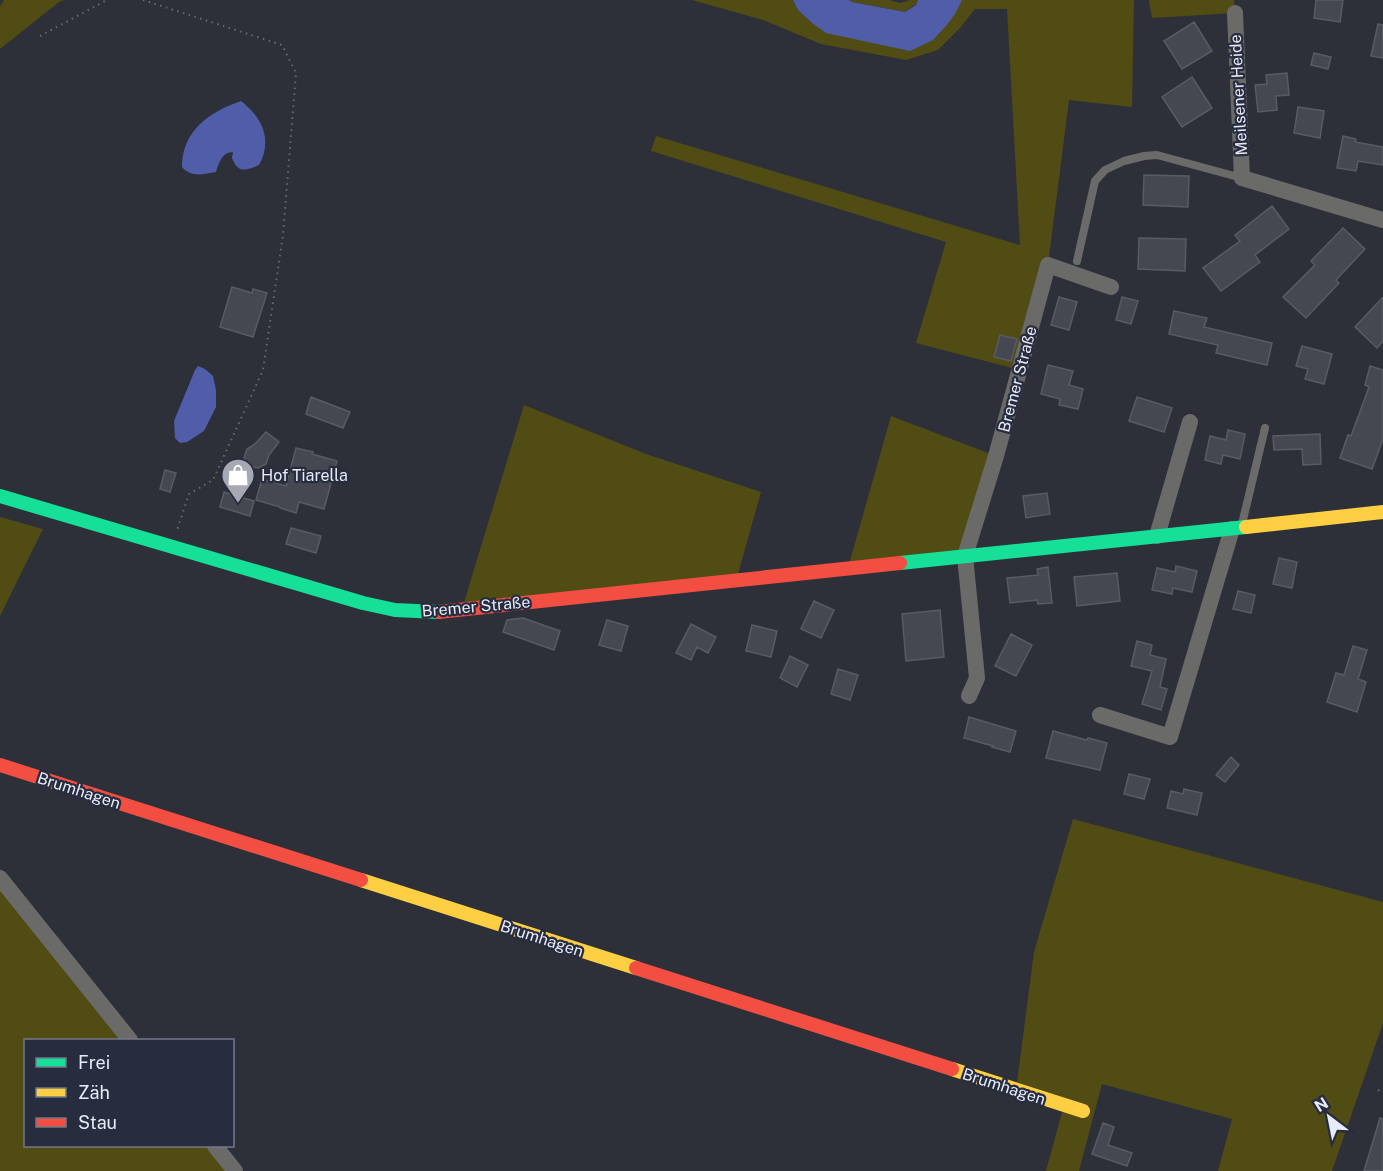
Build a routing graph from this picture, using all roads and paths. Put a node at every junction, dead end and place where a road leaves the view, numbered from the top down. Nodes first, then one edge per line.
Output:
1 (107, 0) edge
2 (143, 0) edge
3 (1235, 13) dead end
4 (40, 36) dead end
5 (1242, 178) junction
6 (1383, 220) edge
7 (1077, 261) dead end
8 (1110, 287) dead end
9 (1190, 422) dead end
10 (1264, 428) dead end
11 (0, 496) edge
12 (1383, 512) edge
13 (1237, 528) junction
14 (1157, 536) junction
15 (172, 547) junction
16 (965, 556) junction
17 (969, 696) dead end
18 (1100, 715) dead end
19 (0, 765) edge
20 (0, 878) edge
21 (128, 1039) edge
22 (1378, 1090) dead end
23 (1383, 1092) edge
24 (1083, 1111) dead end
25 (216, 1147) edge
26 (235, 1171) edge

1 - 4 path
2 - 15 path
3 - 5 street, Meilsener Heide
5 - 6 street, Meilsener Heide
5 - 7 lane, Meilsener Heide
8 - 16 street, Bremer Straße
9 - 14 street
10 - 13 lane
11 - 15 street, Bremer Straße
12 - 13 street, Bremer Straße
13 - 14 street, Bremer Straße
13 - 18 street
14 - 16 street, Bremer Straße
15 - 16 street, Bremer Straße
16 - 17 street, Bremer Straße
19 - 24 street, Brumhagen
20 - 21 street
22 - 23 path
25 - 26 street

